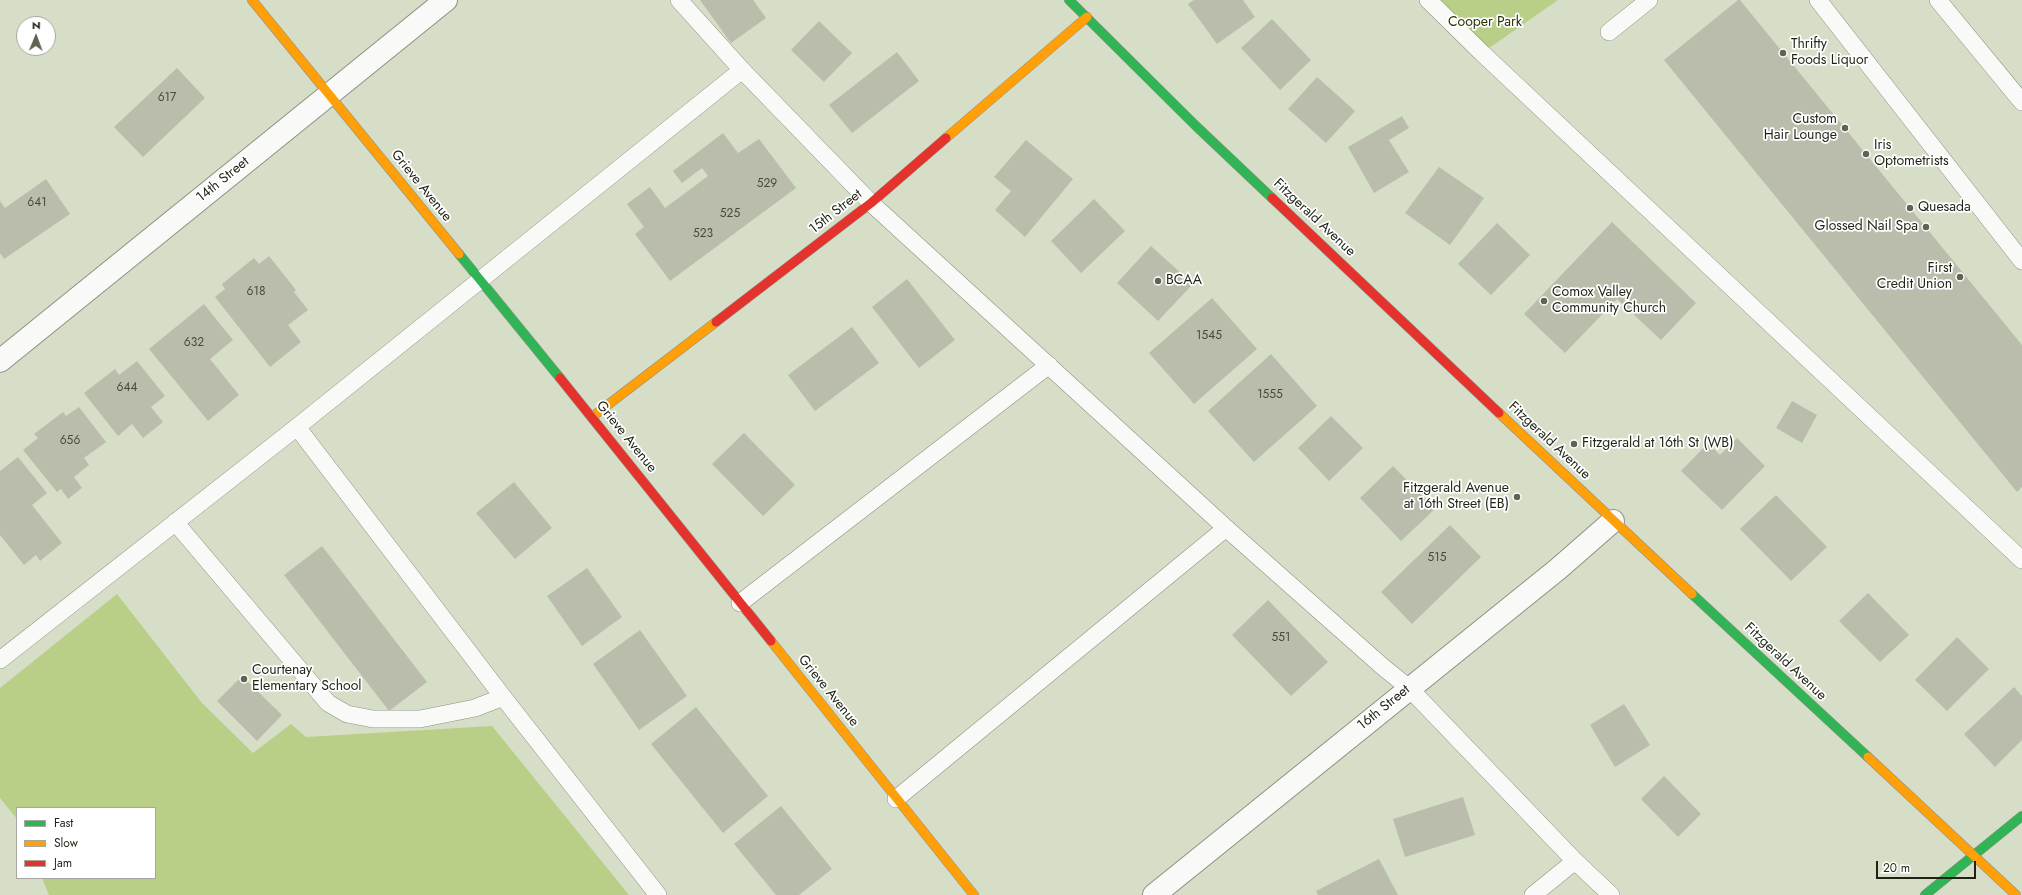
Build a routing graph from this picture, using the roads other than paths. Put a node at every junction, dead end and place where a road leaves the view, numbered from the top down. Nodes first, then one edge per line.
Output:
1 (252, 0) edge
2 (446, 0) edge
3 (679, 0) edge
4 (1069, 0) edge
5 (1428, 0) edge
6 (1649, 0) edge
7 (1818, 0) edge
8 (1938, 0) edge
9 (1087, 17) junction
10 (1609, 32) dead end
11 (742, 70) junction
12 (328, 94) junction
13 (2022, 102) edge
14 (871, 203) junction
15 (2021, 256) edge
16 (479, 279) junction
17 (0, 361) edge
18 (1050, 365) junction
19 (592, 417) junction
20 (297, 426) junction
21 (1613, 521) junction
22 (175, 522) junction
23 (1226, 528) junction
24 (2022, 560) edge
25 (740, 603) junction
26 (0, 660) edge
27 (1409, 688) junction
28 (503, 697) junction
29 (896, 799) junction
30 (2022, 816) edge
31 (1974, 855) junction
32 (1575, 861) junction
33 (658, 895) edge
34 (974, 895) edge
35 (1154, 895) edge
36 (1533, 895) edge
37 (1611, 895) edge
38 (1926, 895) edge
39 (2016, 895) edge

1 - 12 street, Grieve Avenue
2 - 12 street, 14th Street
3 - 11 lane
4 - 9 street, Fitzgerald Avenue
5 - 24 lane
6 - 10 lane
7 - 15 lane
8 - 13 lane
9 - 14 street, 15th Street
9 - 21 street, Fitzgerald Avenue
11 - 14 lane
11 - 16 lane
12 - 16 street, Grieve Avenue
12 - 17 street, 14th Street
14 - 18 lane
14 - 19 street, 15th Street
16 - 19 street, Grieve Avenue
16 - 20 lane
18 - 23 lane
18 - 25 lane
19 - 25 street, Grieve Avenue
20 - 22 lane
20 - 28 lane
21 - 27 street, 16th Street
21 - 31 street, Fitzgerald Avenue
22 - 26 lane
22 - 28 lane
23 - 27 lane
23 - 29 lane
25 - 29 street, Grieve Avenue
27 - 32 lane
27 - 35 street, 16th Street
28 - 33 lane
29 - 34 street, Grieve Avenue
30 - 31 street
31 - 38 street
31 - 39 street, Fitzgerald Avenue
32 - 36 lane
32 - 37 lane

